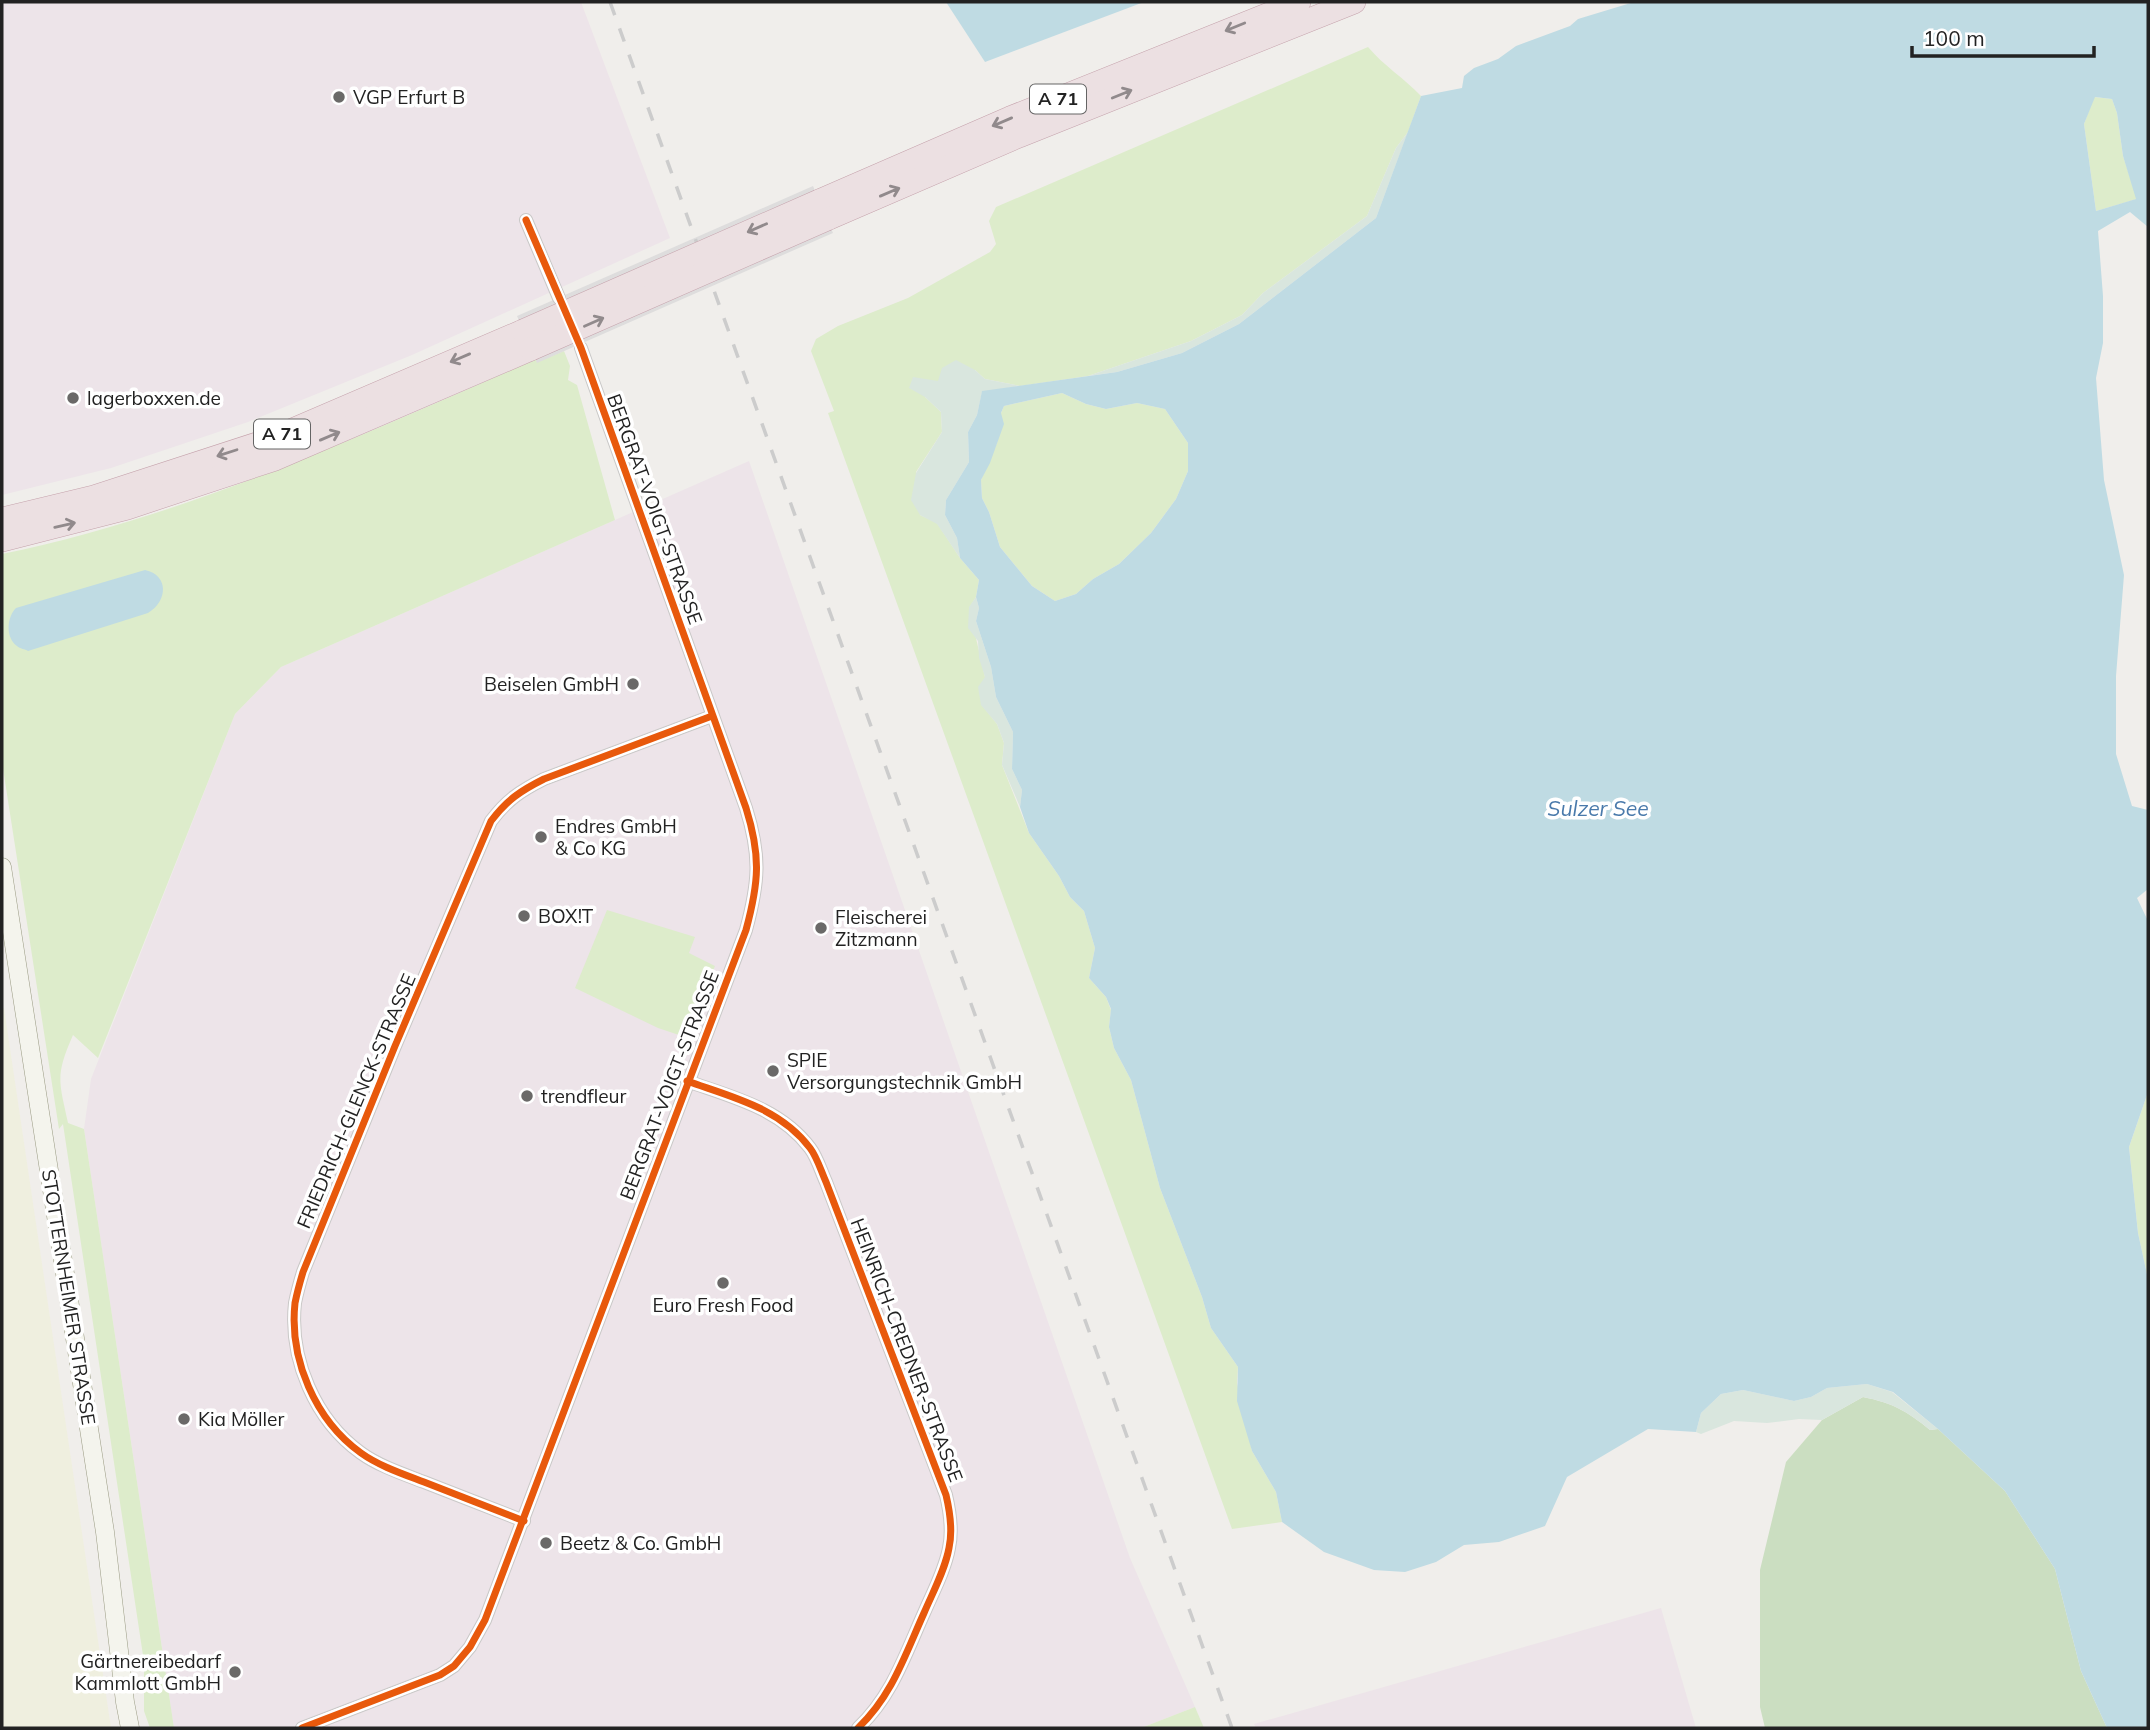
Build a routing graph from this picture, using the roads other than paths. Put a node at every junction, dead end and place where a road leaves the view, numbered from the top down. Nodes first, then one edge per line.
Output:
1 (1299, 2) edge
2 (1354, 2) edge
3 (823, 210) junction
4 (526, 220) dead end
5 (559, 298) dead end
6 (527, 340) junction
7 (581, 348) dead end
8 (2, 519) edge
9 (2, 540) edge
10 (712, 716) junction
11 (2, 867) edge
12 (687, 1081) junction
13 (524, 1521) junction
14 (311, 1727) edge
15 (130, 1728) edge
16 (858, 1728) edge

1 -> 3 highway, A 71
3 -> 2 highway, A 71
3 - 6 highway, A 71, bridge
4 - 5 street
6 -> 8 highway, A 71
9 -> 6 highway, A 71
7 - 10 street, BERGRAT-VOIGT-STRASSE
10 - 12 street, BERGRAT-VOIGT-STRASSE
10 - 13 street, FRIEDRICH-GLENCK-STRASSE
11 - 15 main road, STOTTERNHEIMER STRASSE
12 - 13 street, BERGRAT-VOIGT-STRASSE
12 - 16 street, HEINRICH-CREDNER-STRASSE
13 - 14 street, BERGRAT-VOIGT-STRASSE

